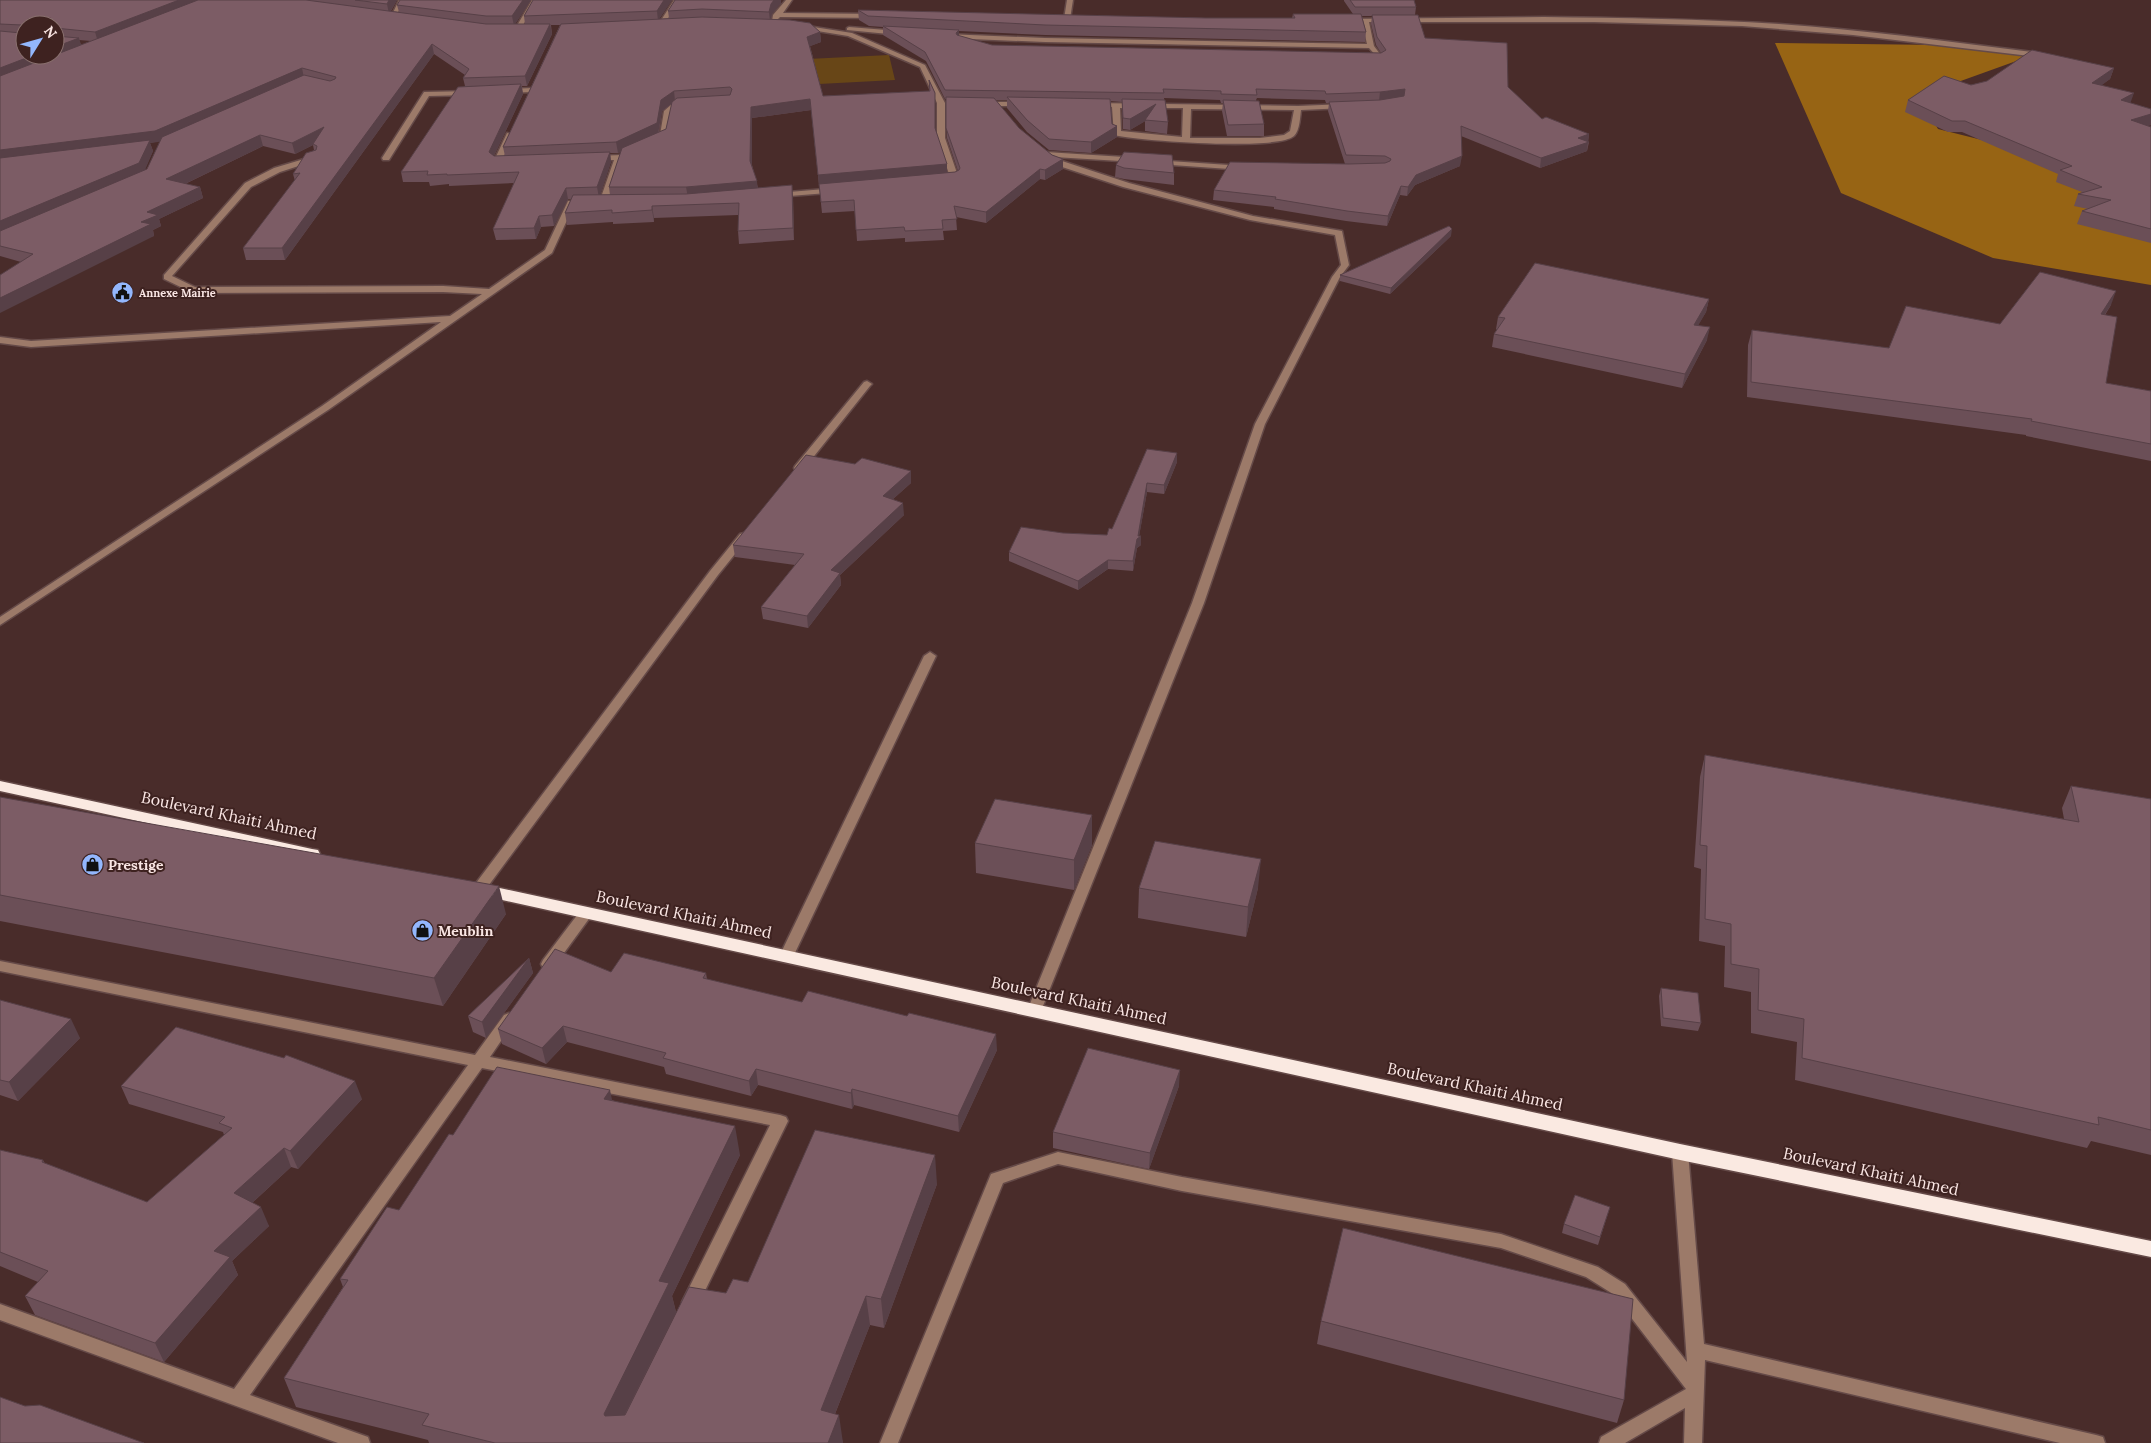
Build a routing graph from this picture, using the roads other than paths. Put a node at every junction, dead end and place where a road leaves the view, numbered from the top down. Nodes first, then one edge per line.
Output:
1 (402, 0) edge
2 (535, 0) edge
3 (677, 0) edge
4 (789, 0) edge
5 (1070, 0) edge
6 (776, 15) junction
7 (883, 16) edge
8 (384, 17) edge
9 (392, 18) junction
10 (1057, 18) edge
11 (401, 19) edge
12 (1067, 19) junction
13 (1077, 19) edge
14 (1335, 20) edge
15 (1365, 20) junction
16 (661, 25) edge
17 (762, 25) edge
18 (519, 29) edge
19 (905, 33) edge
20 (973, 45) edge
21 (1371, 46) junction
22 (2039, 54) edge
23 (1370, 58) edge
24 (535, 82) edge
25 (531, 90) junction
26 (474, 92) edge
27 (493, 92) edge
28 (526, 99) edge
29 (693, 104) edge
30 (978, 104) edge
31 (997, 104) junction
32 (1027, 104) edge
33 (1086, 105) edge
34 (1116, 105) junction
35 (1187, 106) junction
36 (1352, 106) edge
37 (1298, 108) junction
38 (1008, 116) edge
39 (514, 126) edge
40 (1186, 140) junction
41 (645, 146) edge
42 (628, 154) edge
43 (619, 157) junction
44 (314, 158) edge
45 (386, 158) dead end
46 (582, 159) edge
47 (1143, 161) edge
48 (1152, 161) edge
49 (516, 162) edge
50 (1248, 168) edge
51 (937, 181) edge
52 (844, 190) edge
53 (766, 196) edge
54 (489, 292) junction
55 (451, 319) junction
56 (0, 340) edge
57 (867, 384) dead end
58 (794, 475) edge
59 (751, 528) edge
60 (0, 622) edge
61 (930, 656) dead end
62 (0, 786) edge
63 (332, 858) edge
64 (458, 886) edge
65 (478, 890) junction
66 (586, 913) junction
67 (786, 957) junction
68 (0, 966) edge
69 (540, 976) edge
70 (517, 1007) edge
71 (1034, 1011) junction
72 (477, 1062) junction
73 (1680, 1152) junction
74 (2151, 1249) edge
75 (0, 1312) edge
76 (684, 1318) edge
77 (1696, 1350) junction
78 (1695, 1390) junction
79 (238, 1397) junction
80 (361, 1443) edge
81 (889, 1443) edge
82 (1608, 1443) edge
83 (1694, 1443) edge
84 (2096, 1443) edge

1 - 9 street
2 - 18 street
3 - 16 street
4 - 6 street
5 - 12 street
6 - 7 street
6 - 17 street
8 - 9 street
9 - 11 street
10 - 12 street
12 - 13 street
14 - 15 street
15 - 21 street
15 - 22 street
19 - 51 street
20 - 21 street
21 - 23 street
24 - 25 street
25 - 27 street
25 - 28 street
26 - 45 street
29 - 41 street
30 - 31 street
31 - 32 street
31 - 38 street
33 - 34 street
34 - 35 street
34 - 40 street
35 - 37 street
35 - 40 street
36 - 37 street
37 - 40 street
39 - 49 street
42 - 43 street
43 - 46 street
43 - 54 street
44 - 54 street
47 - 71 street
48 - 50 street
52 - 53 street
54 - 55 street
55 - 56 street
55 - 60 street
57 - 58 street
59 - 65 street
61 - 67 street
62 - 63 highway, Boulevard Khaiti Ahmed
64 - 65 highway, Boulevard Khaiti Ahmed
65 - 66 highway, Boulevard Khaiti Ahmed
66 - 67 highway, Boulevard Khaiti Ahmed
66 - 69 street
67 - 71 highway, Boulevard Khaiti Ahmed
68 - 72 street
70 - 72 street
71 - 73 highway, Boulevard Khaiti Ahmed
72 - 76 street
72 - 79 street
73 - 74 highway, Boulevard Khaiti Ahmed
73 - 77 street
75 - 79 street
77 - 78 street
77 - 84 street
78 - 81 street
78 - 82 street
78 - 83 street
79 - 80 street

